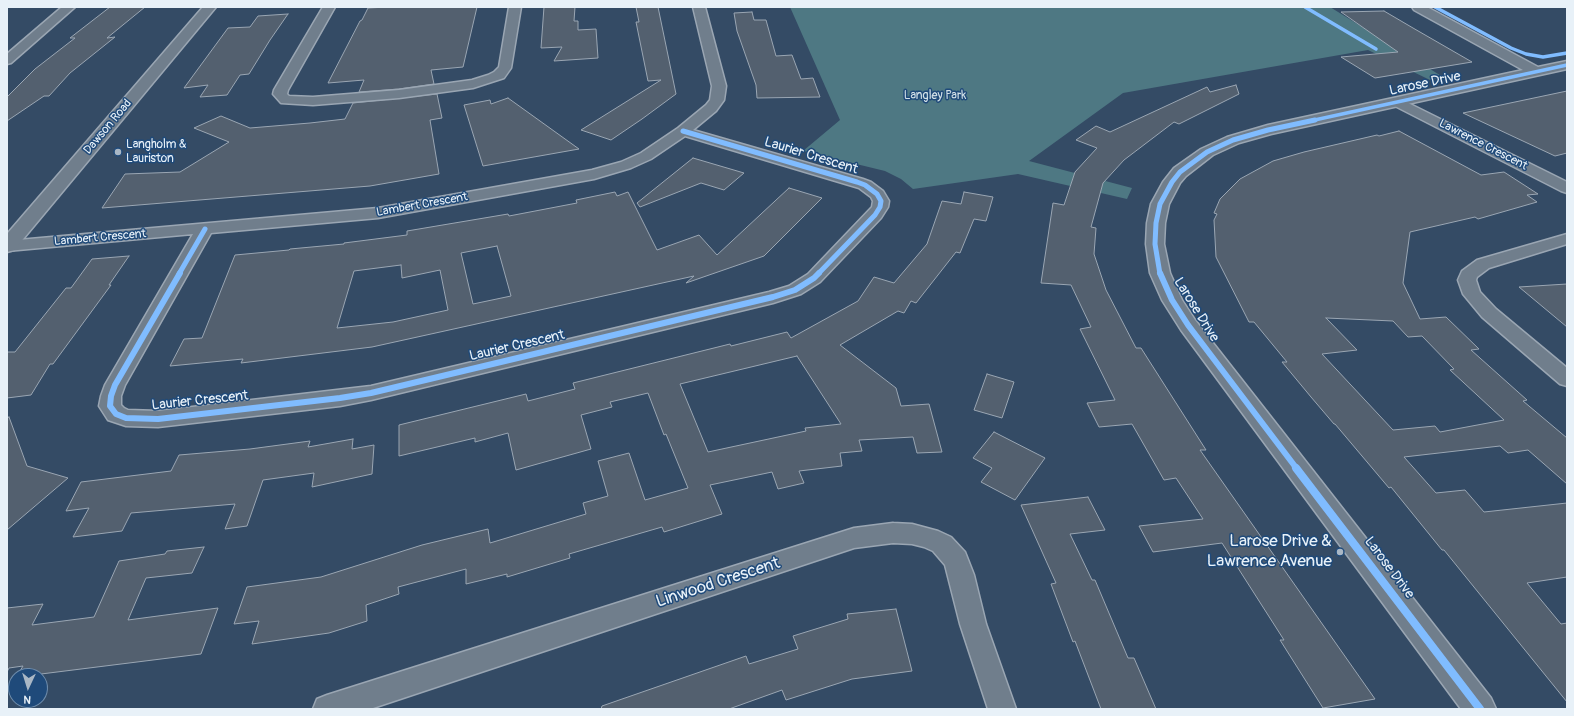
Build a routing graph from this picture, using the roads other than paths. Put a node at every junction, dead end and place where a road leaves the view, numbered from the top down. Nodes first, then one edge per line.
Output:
1 (68, 7) edge
2 (210, 7) edge
3 (329, 7) edge
4 (515, 7) edge
5 (699, 7) edge
6 (1418, 7) edge
7 (7, 60) edge
8 (1567, 65) edge
9 (1537, 72) junction
10 (1398, 102) junction
11 (683, 131) junction
12 (1567, 188) edge
13 (206, 229) junction
14 (1567, 239) edge
15 (7, 246) edge
16 (1567, 380) edge
17 (327, 709) edge
18 (1002, 709) edge
19 (1480, 709) edge

1 - 7 street
2 - 15 street, Dawson Road
3 - 4 street
5 - 11 street, Lambert Crescent
6 - 9 street
8 - 9 street, Larose Drive
9 - 10 street, Larose Drive
10 - 12 street, Lawrence Crescent
10 - 19 street, Larose Drive
11 - 13 street, Lambert Crescent
11 - 13 street, Laurier Crescent
13 - 15 street, Lambert Crescent
14 - 16 street
17 - 18 street, Linwood Crescent

